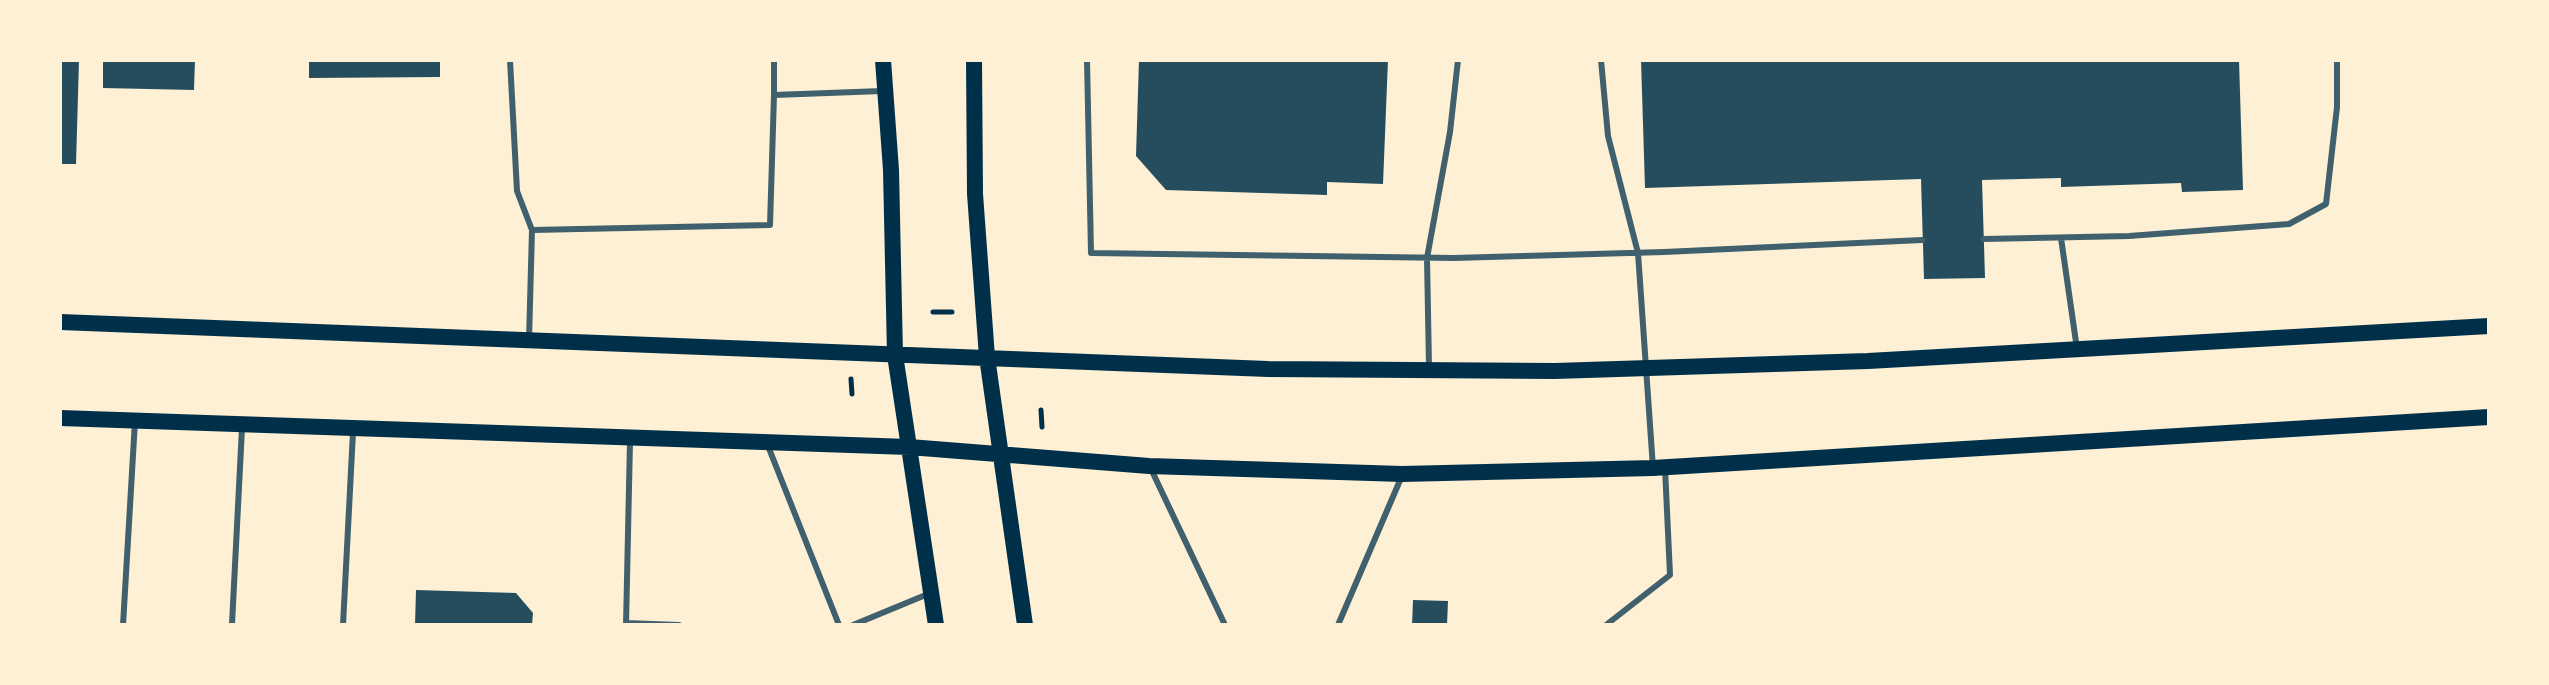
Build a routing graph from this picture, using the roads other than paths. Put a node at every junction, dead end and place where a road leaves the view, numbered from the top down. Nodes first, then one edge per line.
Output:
1 (510, 60) edge
2 (774, 60) edge
3 (883, 60) edge
4 (974, 60) edge
5 (1087, 60) edge
6 (1458, 60) edge
7 (1601, 60) edge
8 (2337, 60) edge
9 (885, 91) junction
10 (774, 95) junction
11 (532, 230) junction
12 (2061, 238) junction
13 (1984, 239) dead end
14 (1922, 240) dead end
15 (1638, 253) junction
16 (1427, 258) junction
17 (60, 322) edge
18 (2489, 326) edge
19 (529, 340) junction
20 (2077, 349) junction
21 (895, 355) junction
22 (987, 357) junction
23 (1645, 368) junction
24 (1430, 371) junction
25 (2489, 417) edge
26 (60, 418) edge
27 (135, 421) junction
28 (242, 424) junction
29 (353, 428) junction
30 (630, 437) junction
31 (767, 443) junction
32 (909, 447) junction
33 (1003, 456) junction
34 (1149, 466) junction
35 (1659, 467) junction
36 (1402, 474) junction
37 (931, 592) junction
38 (232, 624) edge
39 (626, 624) edge
40 (123, 625) edge
41 (343, 625) edge
42 (679, 625) edge
43 (839, 625) edge
44 (853, 625) edge
45 (936, 625) edge
46 (1025, 625) edge
47 (1225, 625) edge
48 (1338, 625) edge
49 (1606, 625) edge

1 - 11 lane
2 - 10 lane
3 - 9 main road
4 - 22 main road
5 - 16 lane
6 - 16 lane
7 - 15 lane
8 - 12 lane
9 - 10 lane
9 - 21 main road
10 - 11 lane
11 - 19 lane
12 - 13 lane
12 - 20 lane
14 - 15 lane
15 - 16 lane
15 - 23 lane
16 - 24 lane
17 - 19 main road
18 - 20 main road
19 - 21 main road
20 - 23 main road
21 - 22 main road
21 - 32 main road
22 - 24 main road
22 - 33 main road
23 - 24 main road
23 - 35 lane
25 - 35 main road
26 - 27 main road
27 - 28 main road
27 - 40 lane
28 - 29 main road
28 - 38 lane
29 - 30 main road
29 - 41 lane
30 - 31 main road
30 - 39 lane
31 - 32 main road
31 - 43 lane
32 - 33 main road
32 - 37 main road
33 - 34 main road
33 - 46 main road
34 - 36 main road
34 - 47 lane
35 - 36 main road
35 - 49 lane
36 - 48 lane
37 - 44 lane
37 - 45 main road
39 - 42 lane

